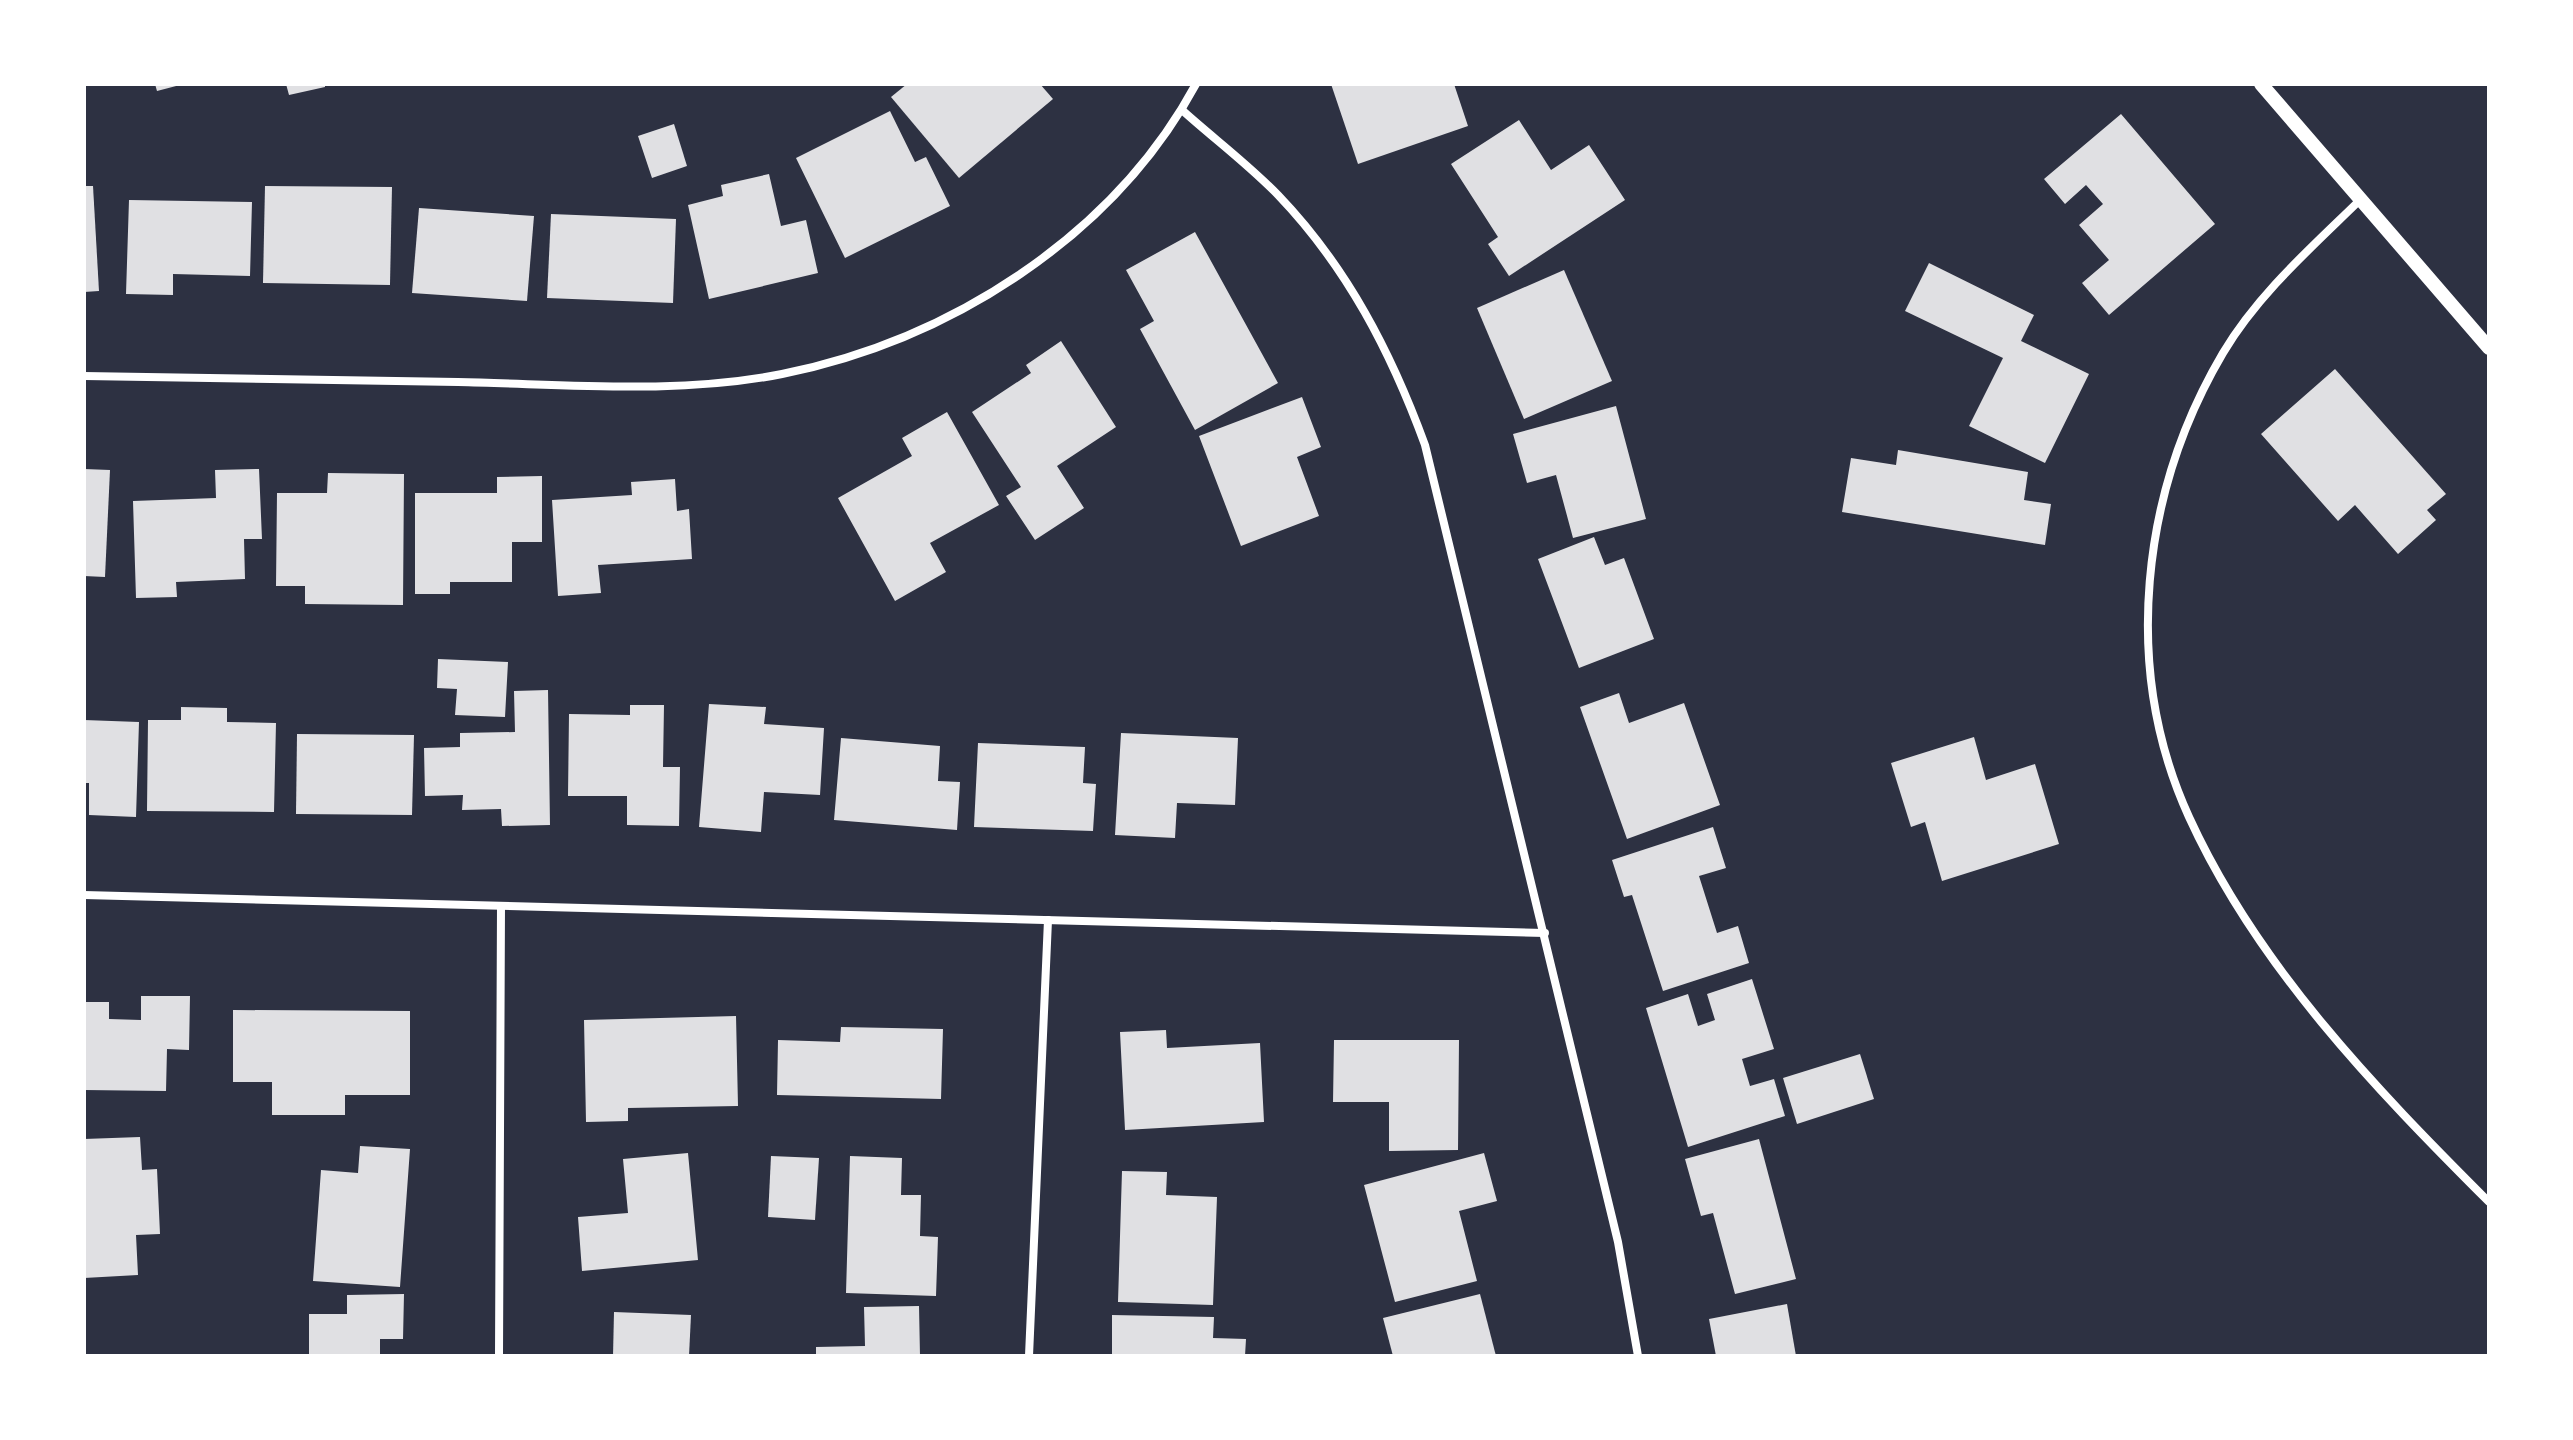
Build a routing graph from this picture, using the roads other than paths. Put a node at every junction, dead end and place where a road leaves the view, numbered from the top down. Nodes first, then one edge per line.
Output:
1 (1196, 84) edge
2 (2261, 84) edge
3 (1182, 110) junction
4 (2360, 200) junction
5 (2489, 348) edge
6 (84, 376) edge
7 (84, 895) edge
8 (501, 906) junction
9 (1048, 920) junction
10 (1545, 933) junction
11 (2489, 1202) edge
12 (499, 1356) edge
13 (1029, 1356) edge
14 (1638, 1356) edge

1 - 3 street
2 - 4 street
3 - 6 street
3 - 10 street
4 - 5 street
4 - 11 street
7 - 8 street
8 - 9 street
8 - 12 street
9 - 10 street
9 - 13 street
10 - 14 street

